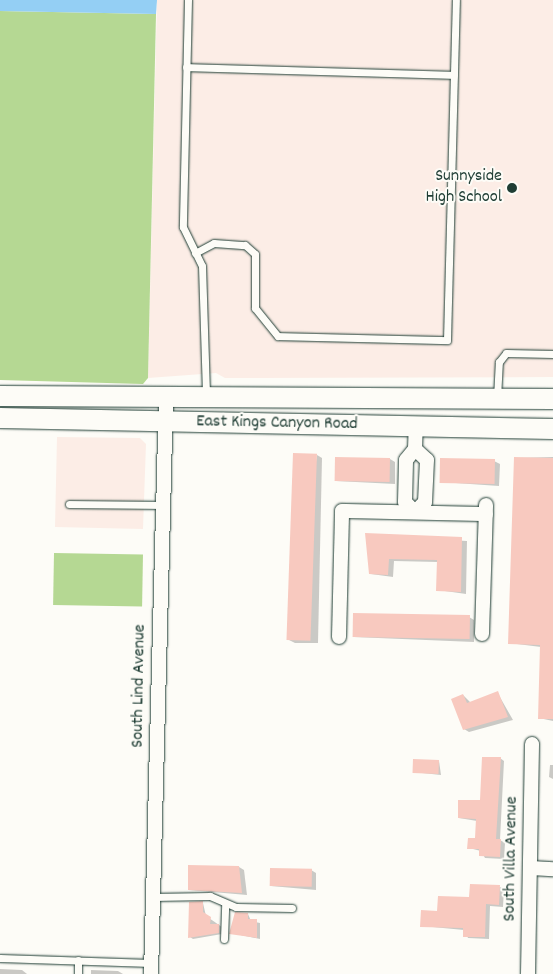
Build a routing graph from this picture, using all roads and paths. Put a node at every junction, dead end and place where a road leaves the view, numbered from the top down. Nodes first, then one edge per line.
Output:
1 (188, 0) edge
2 (456, 0) edge
3 (186, 67) junction
4 (454, 75) junction
5 (195, 253) junction
6 (553, 354) edge
7 (0, 396) edge
8 (497, 398) junction
9 (166, 399) junction
10 (553, 399) edge
11 (206, 400) junction
12 (0, 418) edge
13 (166, 422) junction
14 (416, 426) junction
15 (553, 429) edge
16 (416, 449) junction
17 (68, 504) dead end
18 (163, 506) junction
19 (414, 512) junction
20 (482, 634) dead end
21 (339, 637) dead end
22 (532, 744) dead end
23 (531, 868) junction
24 (553, 869) edge
25 (153, 897) junction
26 (225, 904) junction
27 (292, 908) dead end
28 (224, 939) dead end
29 (0, 958) edge
30 (78, 960) junction
31 (151, 969) edge
32 (78, 974) edge
33 (528, 974) edge

1 - 3 lane
2 - 4 lane
3 - 4 lane
3 - 5 lane
4 - 5 lane
5 - 11 lane
6 - 8 lane
7 - 9 main road, East Kings Canyon Road
8 - 10 main road, East Kings Canyon Road
8 - 11 main road, East Kings Canyon Road
9 - 11 main road, East Kings Canyon Road
9 - 13 street, South Lind Avenue
12 - 13 main road, East Kings Canyon Road
13 - 14 main road, East Kings Canyon Road
13 - 18 street, South Lind Avenue
14 - 15 main road, East Kings Canyon Road
14 - 16 street
16 - 19 street
16 - 19 street
17 - 18 lane
18 - 25 street, South Lind Avenue
19 - 20 street
19 - 21 street
22 - 23 street, South Villa Avenue
23 - 24 street
23 - 33 street, South Villa Avenue
25 - 26 lane
25 - 31 street, South Lind Avenue
26 - 27 lane
26 - 28 lane
29 - 30 lane
30 - 31 lane
30 - 32 lane

